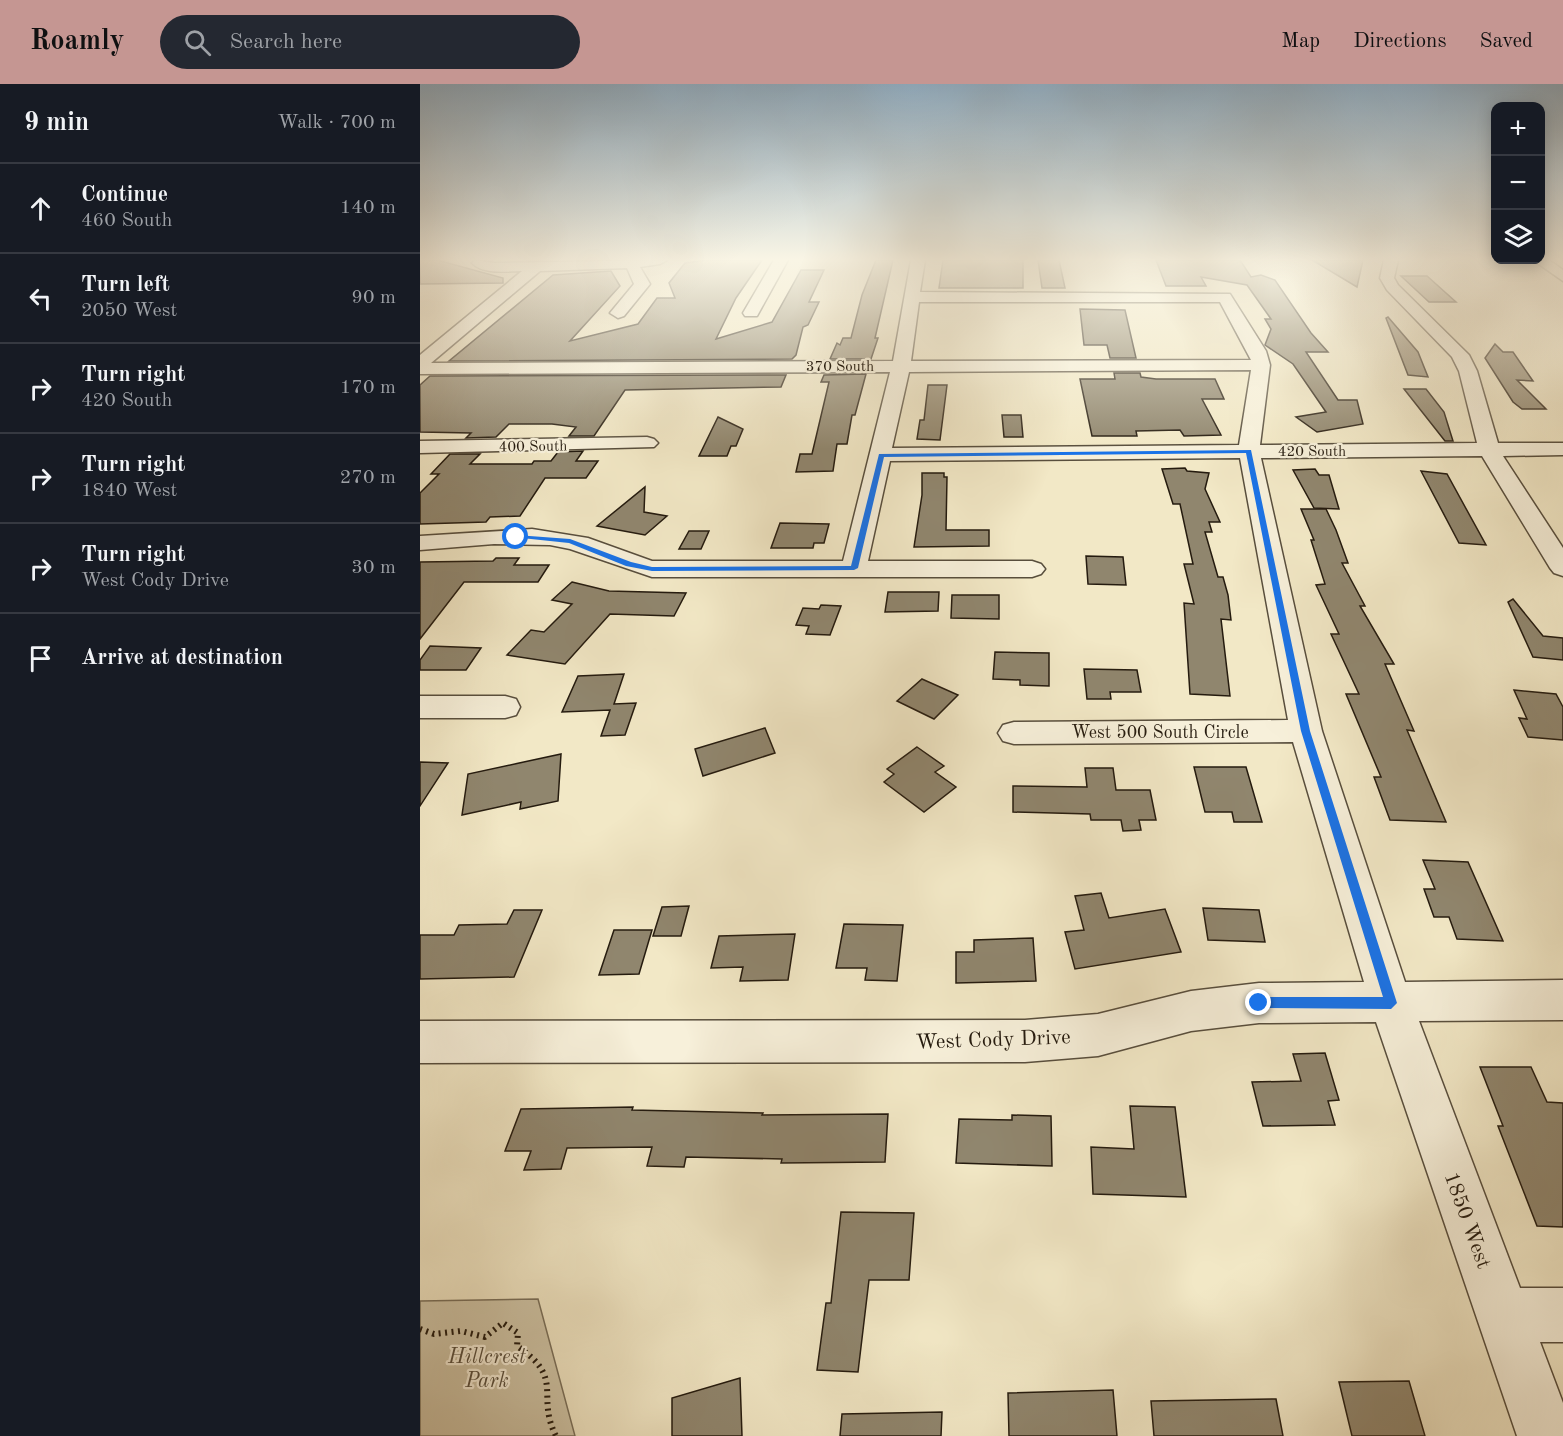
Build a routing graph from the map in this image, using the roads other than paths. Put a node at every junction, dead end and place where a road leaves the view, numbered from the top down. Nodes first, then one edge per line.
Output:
1 (469, 323) edge
2 (907, 323) edge
3 (1240, 323) edge
4 (1428, 323) edge
5 (420, 343) edge
6 (445, 343) junction
7 (420, 364) edge
8 (901, 365) junction
9 (1261, 365) junction
10 (420, 369) edge
11 (647, 443) dead end
12 (420, 447) edge
13 (1563, 449) edge
14 (1490, 450) junction
15 (1249, 451) junction
16 (882, 455) junction
17 (420, 543) edge
18 (854, 568) junction
19 (1563, 568) edge
20 (1032, 569) dead end
21 (420, 706) edge
22 (505, 707) dead end
23 (1305, 731) junction
24 (1014, 733) dead end
25 (1563, 1000) edge
26 (1391, 1003) junction
27 (420, 1042) edge
28 (1503, 1315) junction
29 (1563, 1315) edge
30 (1546, 1436) edge

1 - 6 street
2 - 8 street
3 - 9 street
4 - 14 street
5 - 6 street
6 - 7 street
8 - 9 street, 370 South
8 - 10 street, 370 South
8 - 16 street
9 - 15 street, 1850 West
11 - 12 street, 400 South
13 - 14 street, 420 South
14 - 15 street, 420 South
14 - 19 street
15 - 16 street, 420 South
15 - 23 street, 1850 West
16 - 18 street
17 - 18 street
18 - 20 street
21 - 22 street
23 - 24 street, West 500 South Circle
23 - 26 street, 1850 West
25 - 26 street, West Cody Drive
26 - 27 street, West Cody Drive
26 - 28 street, 1850 West
28 - 29 street
28 - 30 street, 1850 West

